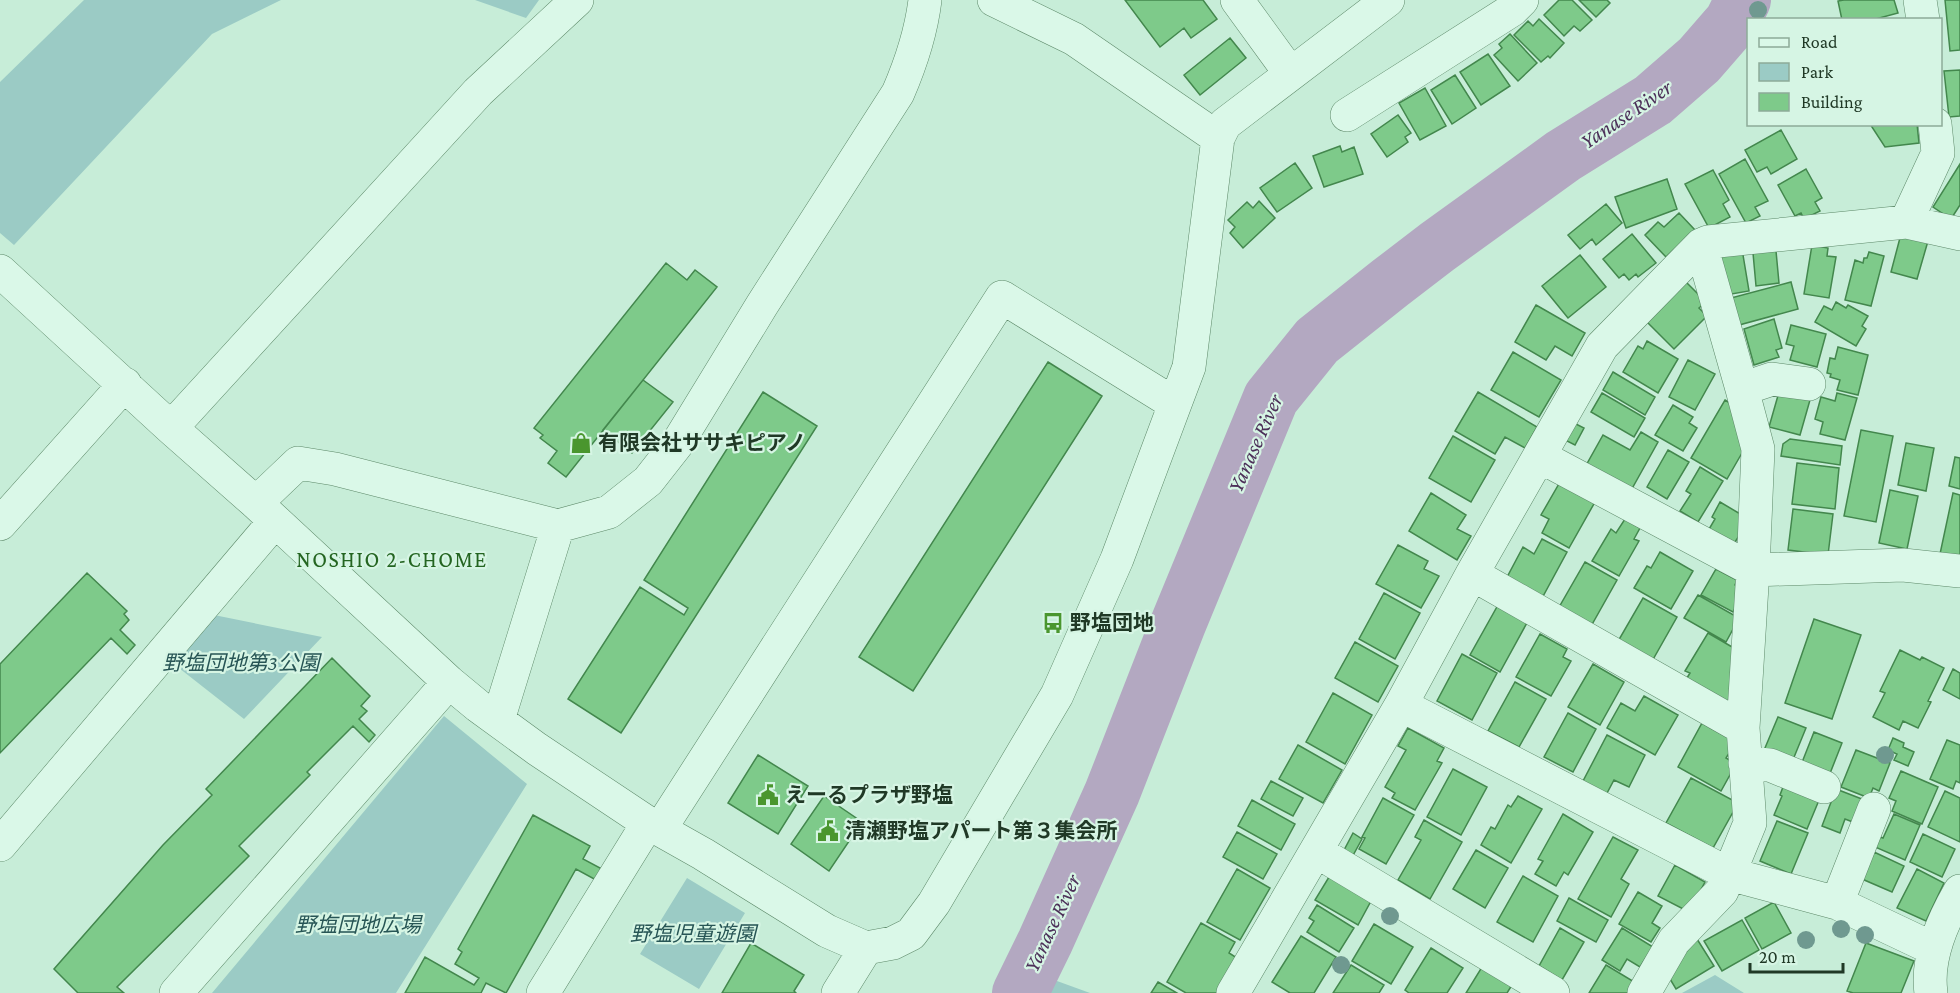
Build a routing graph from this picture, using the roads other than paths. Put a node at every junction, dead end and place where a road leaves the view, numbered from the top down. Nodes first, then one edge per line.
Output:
1 (577, 0) edge
2 (925, 0) edge
3 (994, 0) edge
4 (1237, 0) edge
5 (1388, 0) edge
6 (1522, 0) edge
7 (1920, 0) edge
8 (1923, 18) edge
9 (1290, 73) junction
10 (1347, 116) dead end
11 (1935, 126) edge
12 (1218, 138) junction
13 (1906, 222) junction
14 (1960, 234) edge
15 (1701, 245) junction
16 (0, 271) edge
17 (125, 384) junction
18 (1809, 384) dead end
19 (1742, 389) junction
20 (1175, 404) junction
21 (171, 428) junction
22 (1541, 457) junction
23 (265, 512) junction
24 (0, 524) edge
25 (558, 526) junction
26 (1753, 570) junction
27 (1960, 571) edge
28 (1472, 574) junction
29 (449, 681) junction
30 (1401, 705) junction
31 (498, 720) junction
32 (1743, 728) junction
33 (1745, 763) junction
34 (1824, 788) dead end
35 (1875, 809) dead end
36 (654, 826) junction
37 (0, 845) edge
38 (1316, 851) junction
39 (1729, 874) junction
40 (1960, 891) edge
41 (1837, 903) junction
42 (1946, 933) edge
43 (866, 948) junction
44 (176, 993) edge
45 (543, 993) edge
46 (838, 993) edge
47 (1234, 993) edge
48 (1553, 993) edge
49 (1644, 993) edge
50 (1931, 993) edge

1 - 21 street
2 - 25 street
3 - 12 street
4 - 9 street
5 - 9 street
6 - 10 street
7 - 8 street
9 - 12 street
11 - 13 street
12 - 20 street
13 - 14 street
13 - 15 street
15 - 19 street
15 - 22 street
16 - 17 street
17 - 21 street
17 - 24 street
18 - 19 street
19 - 26 street
20 - 36 street
20 - 43 street
21 - 23 street
22 - 26 street
22 - 28 street
23 - 25 street
23 - 29 street
23 - 37 street
25 - 31 street
26 - 27 street
26 - 32 street
28 - 30 street
28 - 32 street
29 - 31 street
29 - 44 street
30 - 38 street
30 - 39 street
31 - 36 street
32 - 33 street
33 - 34 street
33 - 39 street
35 - 41 street
36 - 43 street
36 - 45 street
38 - 47 street
38 - 48 street
39 - 41 street
39 - 49 street
40 - 42 street
41 - 42 street
42 - 50 street
43 - 46 street

